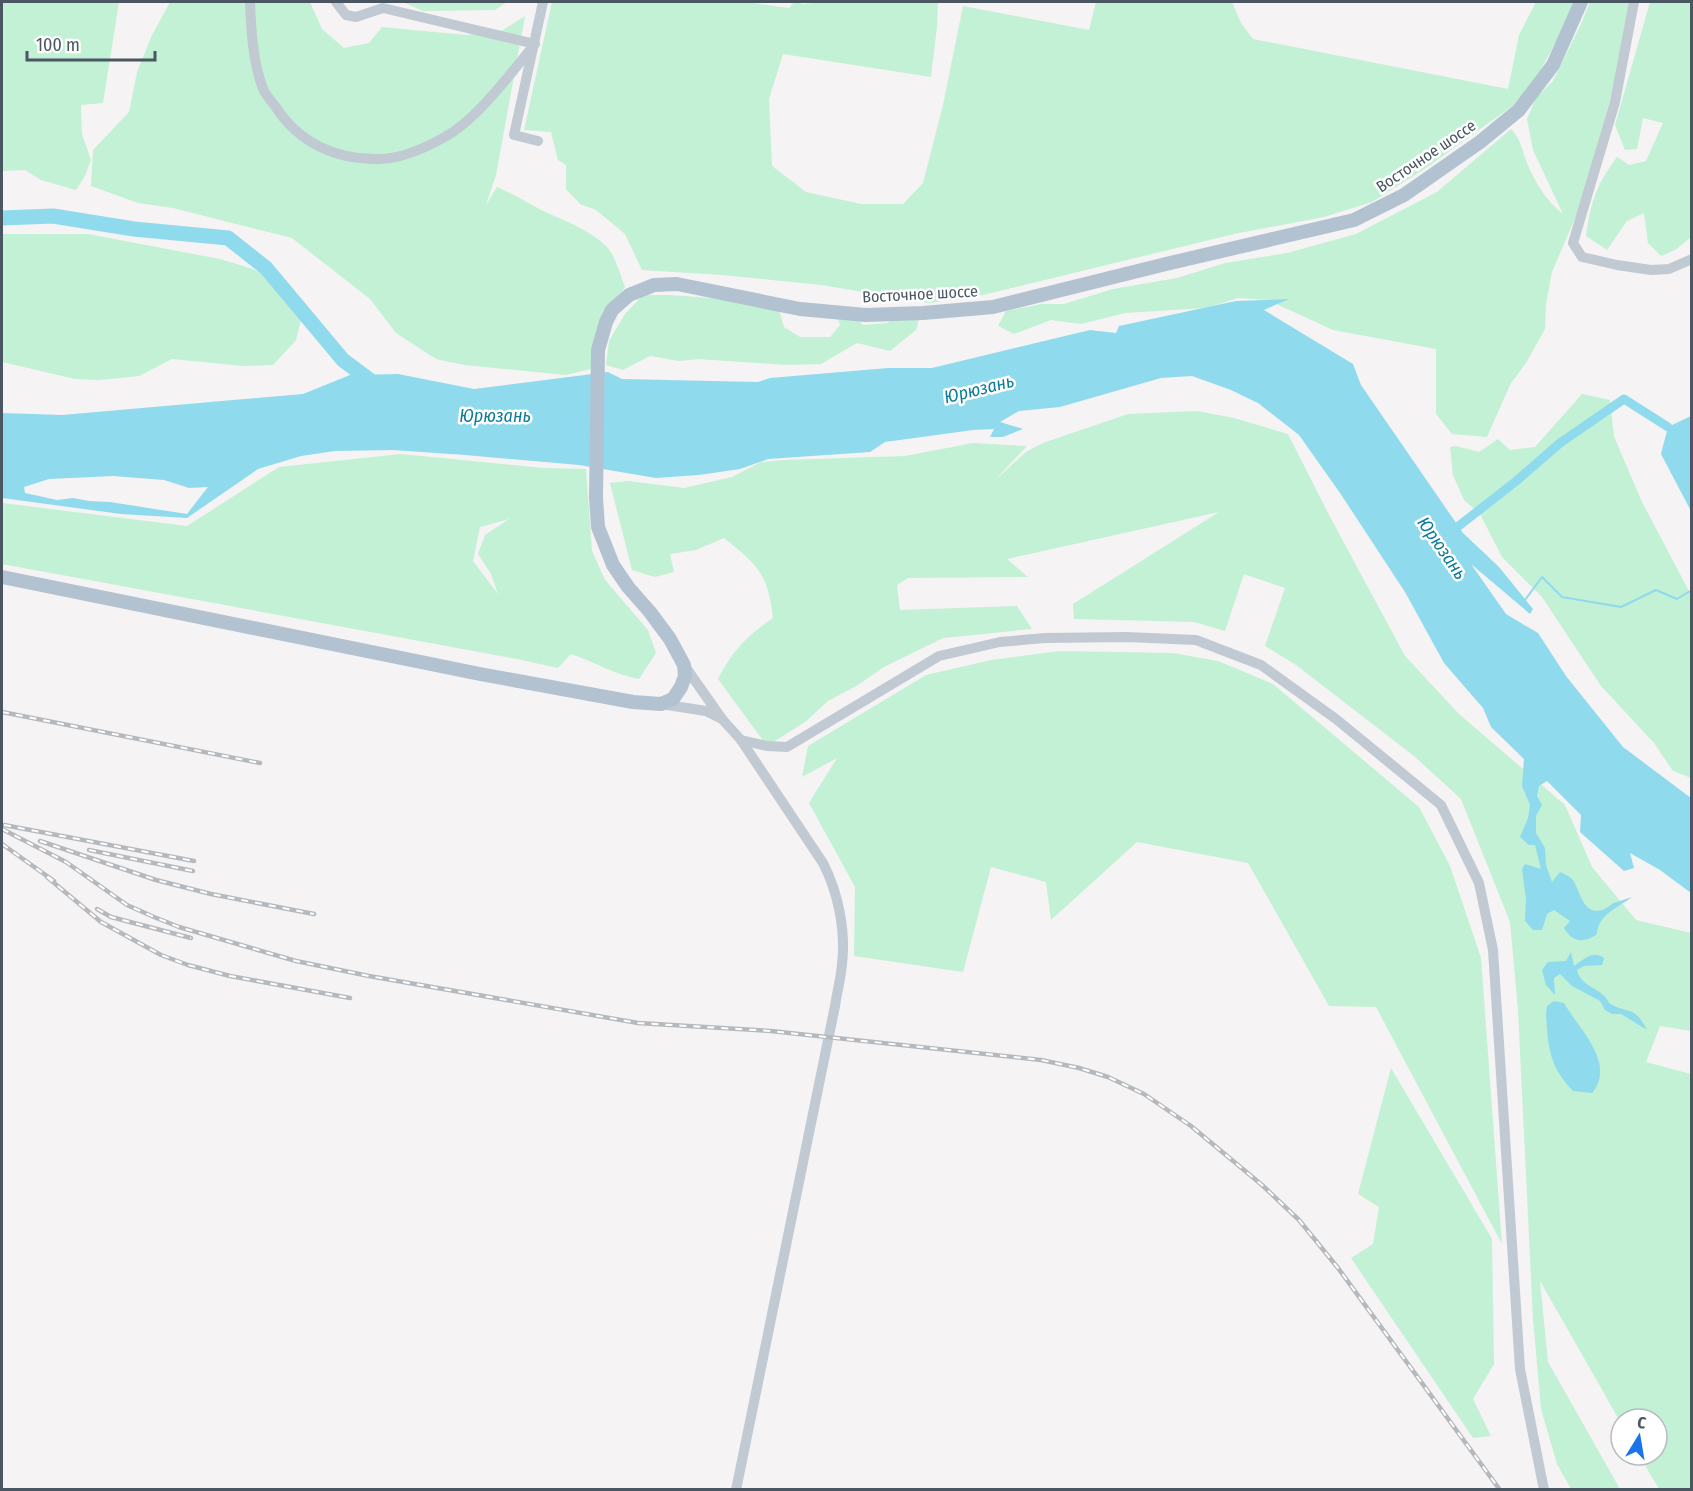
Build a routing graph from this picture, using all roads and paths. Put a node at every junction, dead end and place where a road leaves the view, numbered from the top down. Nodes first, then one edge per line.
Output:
1 (250, 2) edge
2 (336, 2) edge
3 (543, 2) edge
4 (1581, 2) edge
5 (1634, 2) edge
6 (535, 44) junction
7 (538, 141) dead end
8 (1692, 259) edge
9 (2, 577) edge
10 (684, 665) junction
11 (661, 704) junction
12 (722, 719) junction
13 (741, 740) junction
14 (736, 1490) edge
15 (1544, 1490) edge

1 - 6 street
2 - 6 street
3 - 6 street
4 - 10 main road, Восточное шоссе
5 - 8 street
6 - 7 street
9 - 11 main road
10 - 11 main road
10 - 12 street, Восточное шоссе
11 - 12 street
12 - 13 street, Восточное шоссе
13 - 14 street, Восточное шоссе
13 - 15 street

